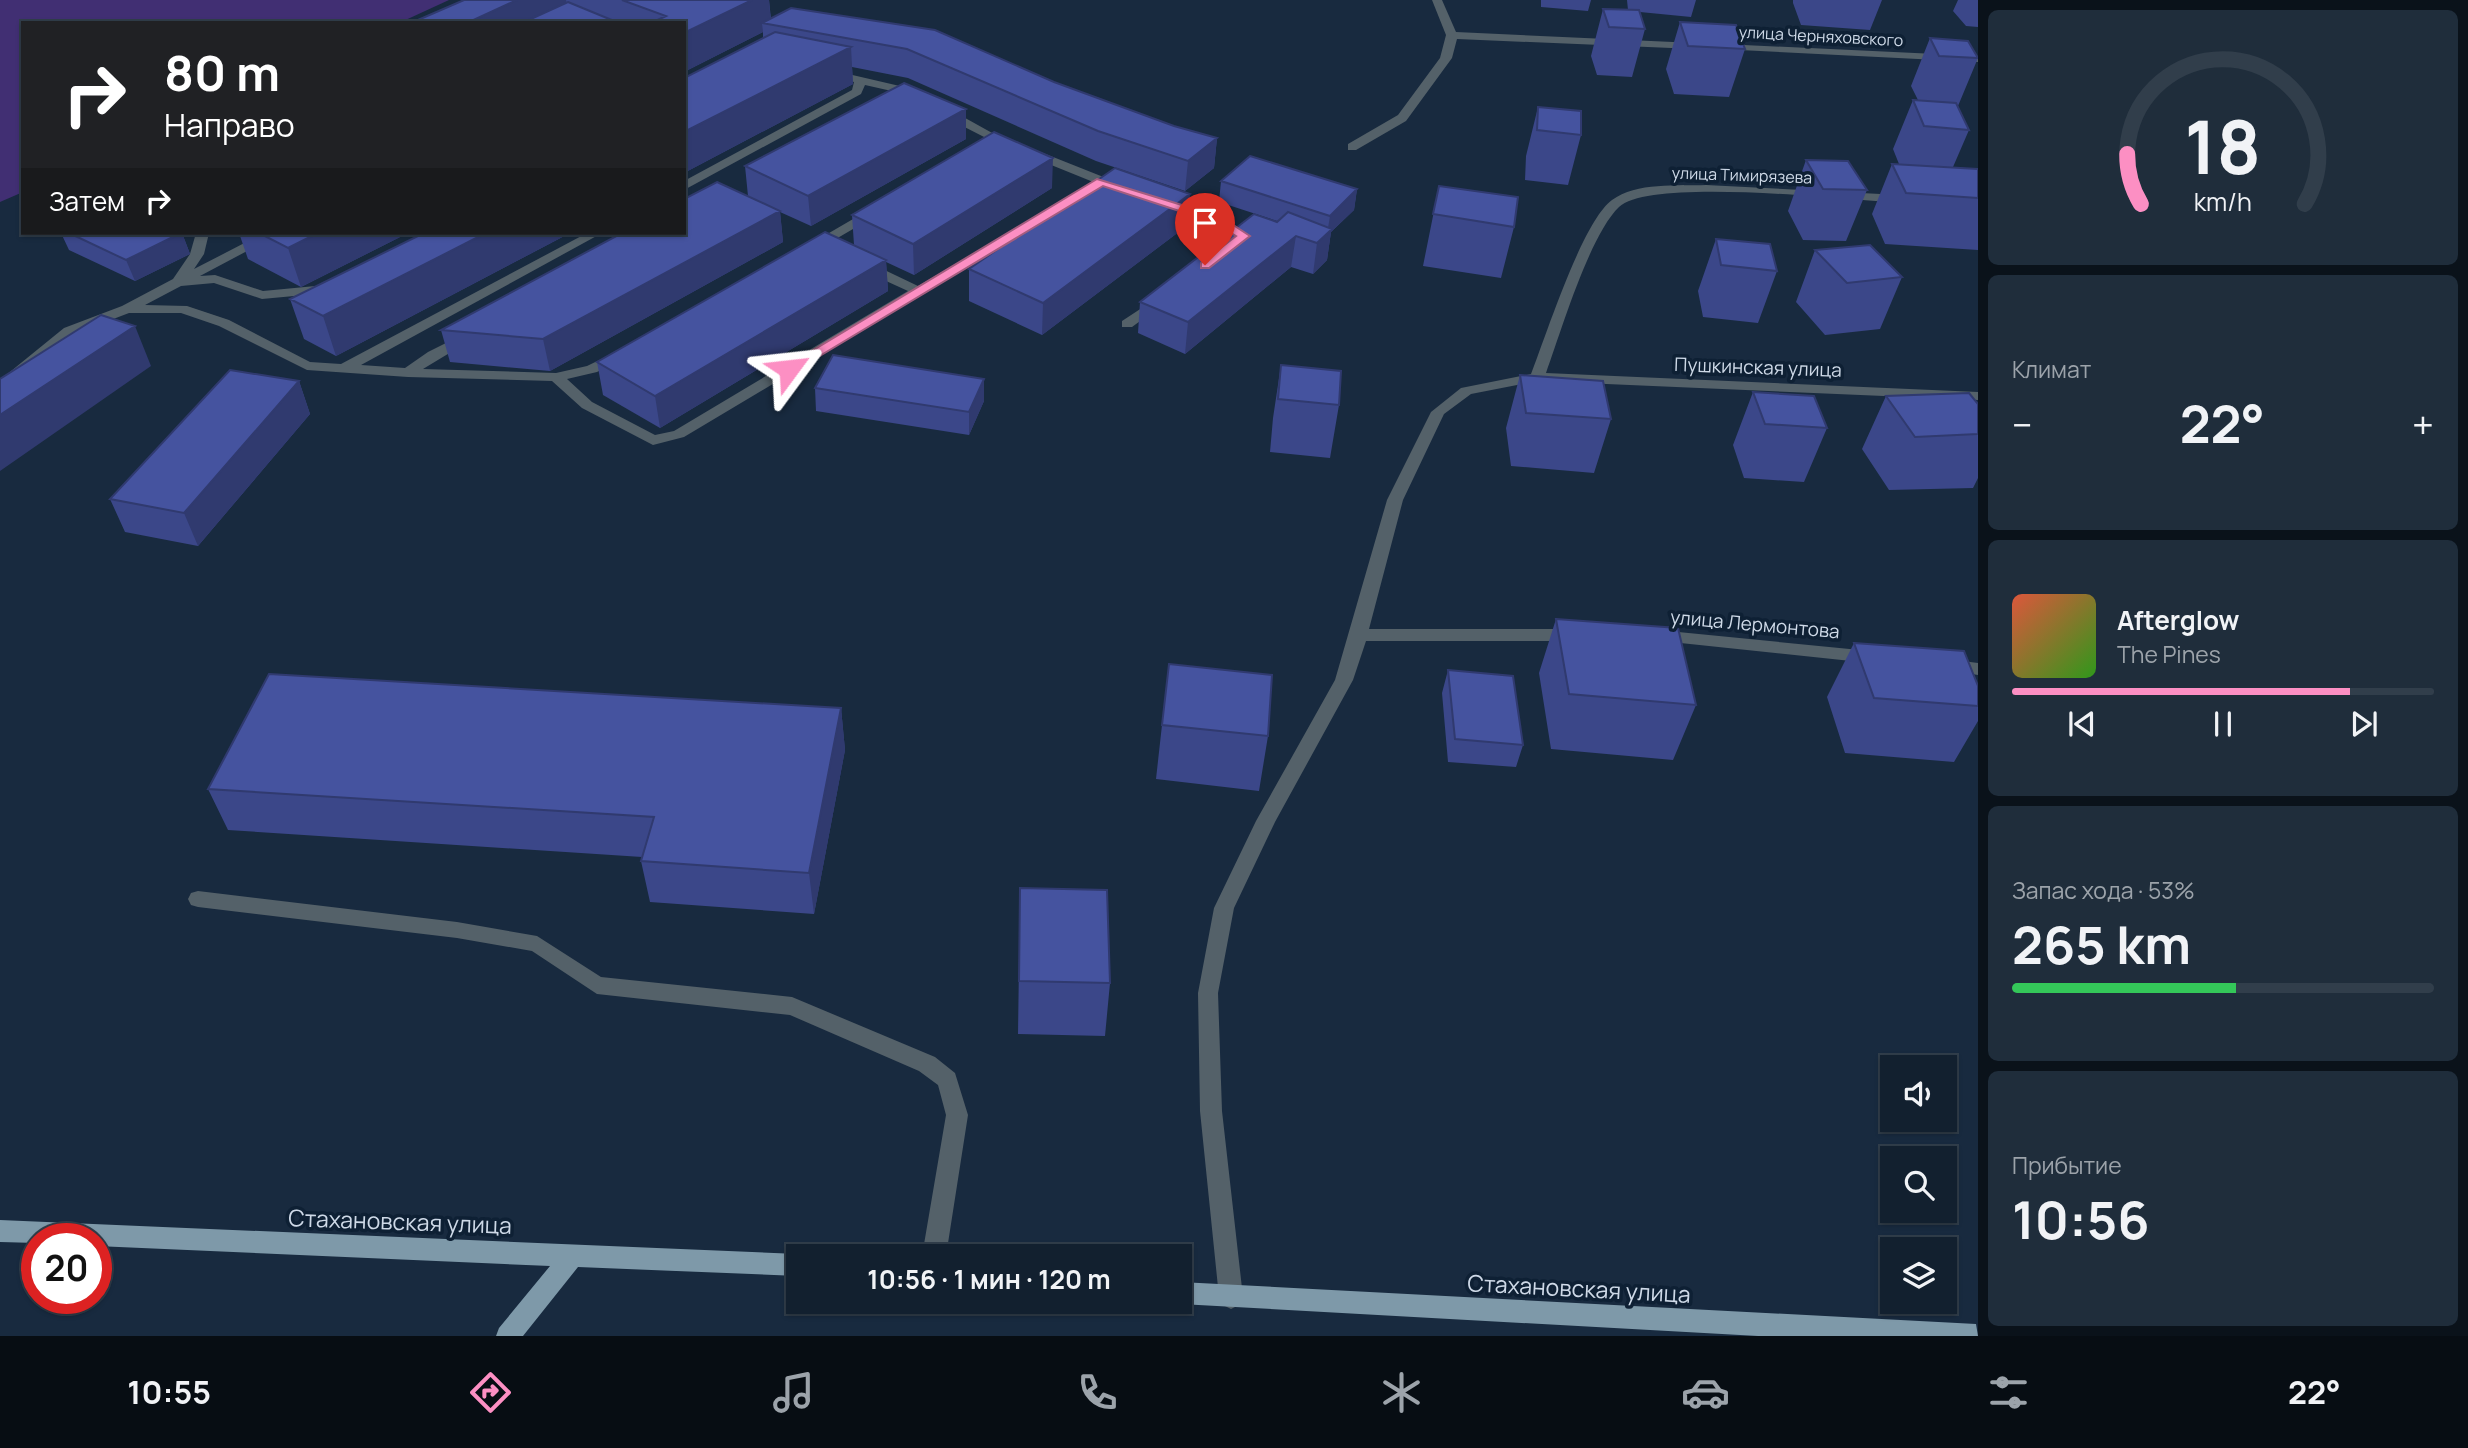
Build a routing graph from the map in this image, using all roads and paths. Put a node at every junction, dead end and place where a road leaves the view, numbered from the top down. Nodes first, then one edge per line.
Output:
1 (1437, 0) edge
2 (1452, 35) junction
3 (1978, 58) edge
4 (812, 69) edge
5 (860, 80) junction
6 (1009, 144) junction
7 (1352, 147) dead end
8 (973, 153) edge
9 (686, 185) edge
10 (1090, 188) junction
11 (1127, 190) edge
12 (1153, 198) edge
13 (1909, 200) edge
14 (890, 201) edge
15 (202, 235) edge
16 (270, 235) edge
17 (592, 235) edge
18 (1223, 252) edge
19 (794, 257) edge
20 (852, 260) edge
21 (178, 282) junction
22 (336, 283) edge
23 (921, 292) junction
24 (1170, 292) edge
25 (127, 309) junction
26 (1127, 324) dead end
27 (482, 329) edge
28 (628, 349) edge
29 (343, 369) junction
30 (408, 373) junction
31 (556, 377) junction
32 (1537, 377) junction
33 (0, 387) edge
34 (1978, 396) edge
35 (1359, 635) junction
36 (1591, 635) edge
37 (1645, 635) edge
38 (1882, 658) edge
39 (1923, 663) edge
40 (1978, 669) edge
41 (198, 899) dead end
42 (0, 1231) edge
43 (936, 1244) edge
44 (573, 1255) junction
45 (786, 1264) edge
46 (1192, 1294) edge
47 (1231, 1297) junction
48 (508, 1336) edge
49 (1976, 1336) edge

1 - 2 street
2 - 3 street, улица Черняховского
2 - 7 street
4 - 5 street
5 - 6 street
5 - 9 street
6 - 8 street
6 - 10 street
10 - 11 street
10 - 23 street
12 - 18 street
13 - 32 street, улица Тимирязева
14 - 19 street
15 - 21 street
16 - 21 street
17 - 29 street
20 - 23 street
21 - 22 street
21 - 25 street
23 - 31 street
24 - 26 street
25 - 29 street
25 - 33 street
27 - 30 street
28 - 31 street
29 - 30 street
30 - 31 street
32 - 34 street, Пушкинская улица
32 - 35 street, Пушкинская улица
35 - 36 street
35 - 47 street, Пушкинская улица
37 - 38 street, улица Лермонтова
39 - 40 street
41 - 43 street
42 - 44 main road, Стахановская улица
44 - 45 main road, Стахановская улица
44 - 48 main road
46 - 47 main road, Стахановская улица
47 - 49 main road, Стахановская улица

